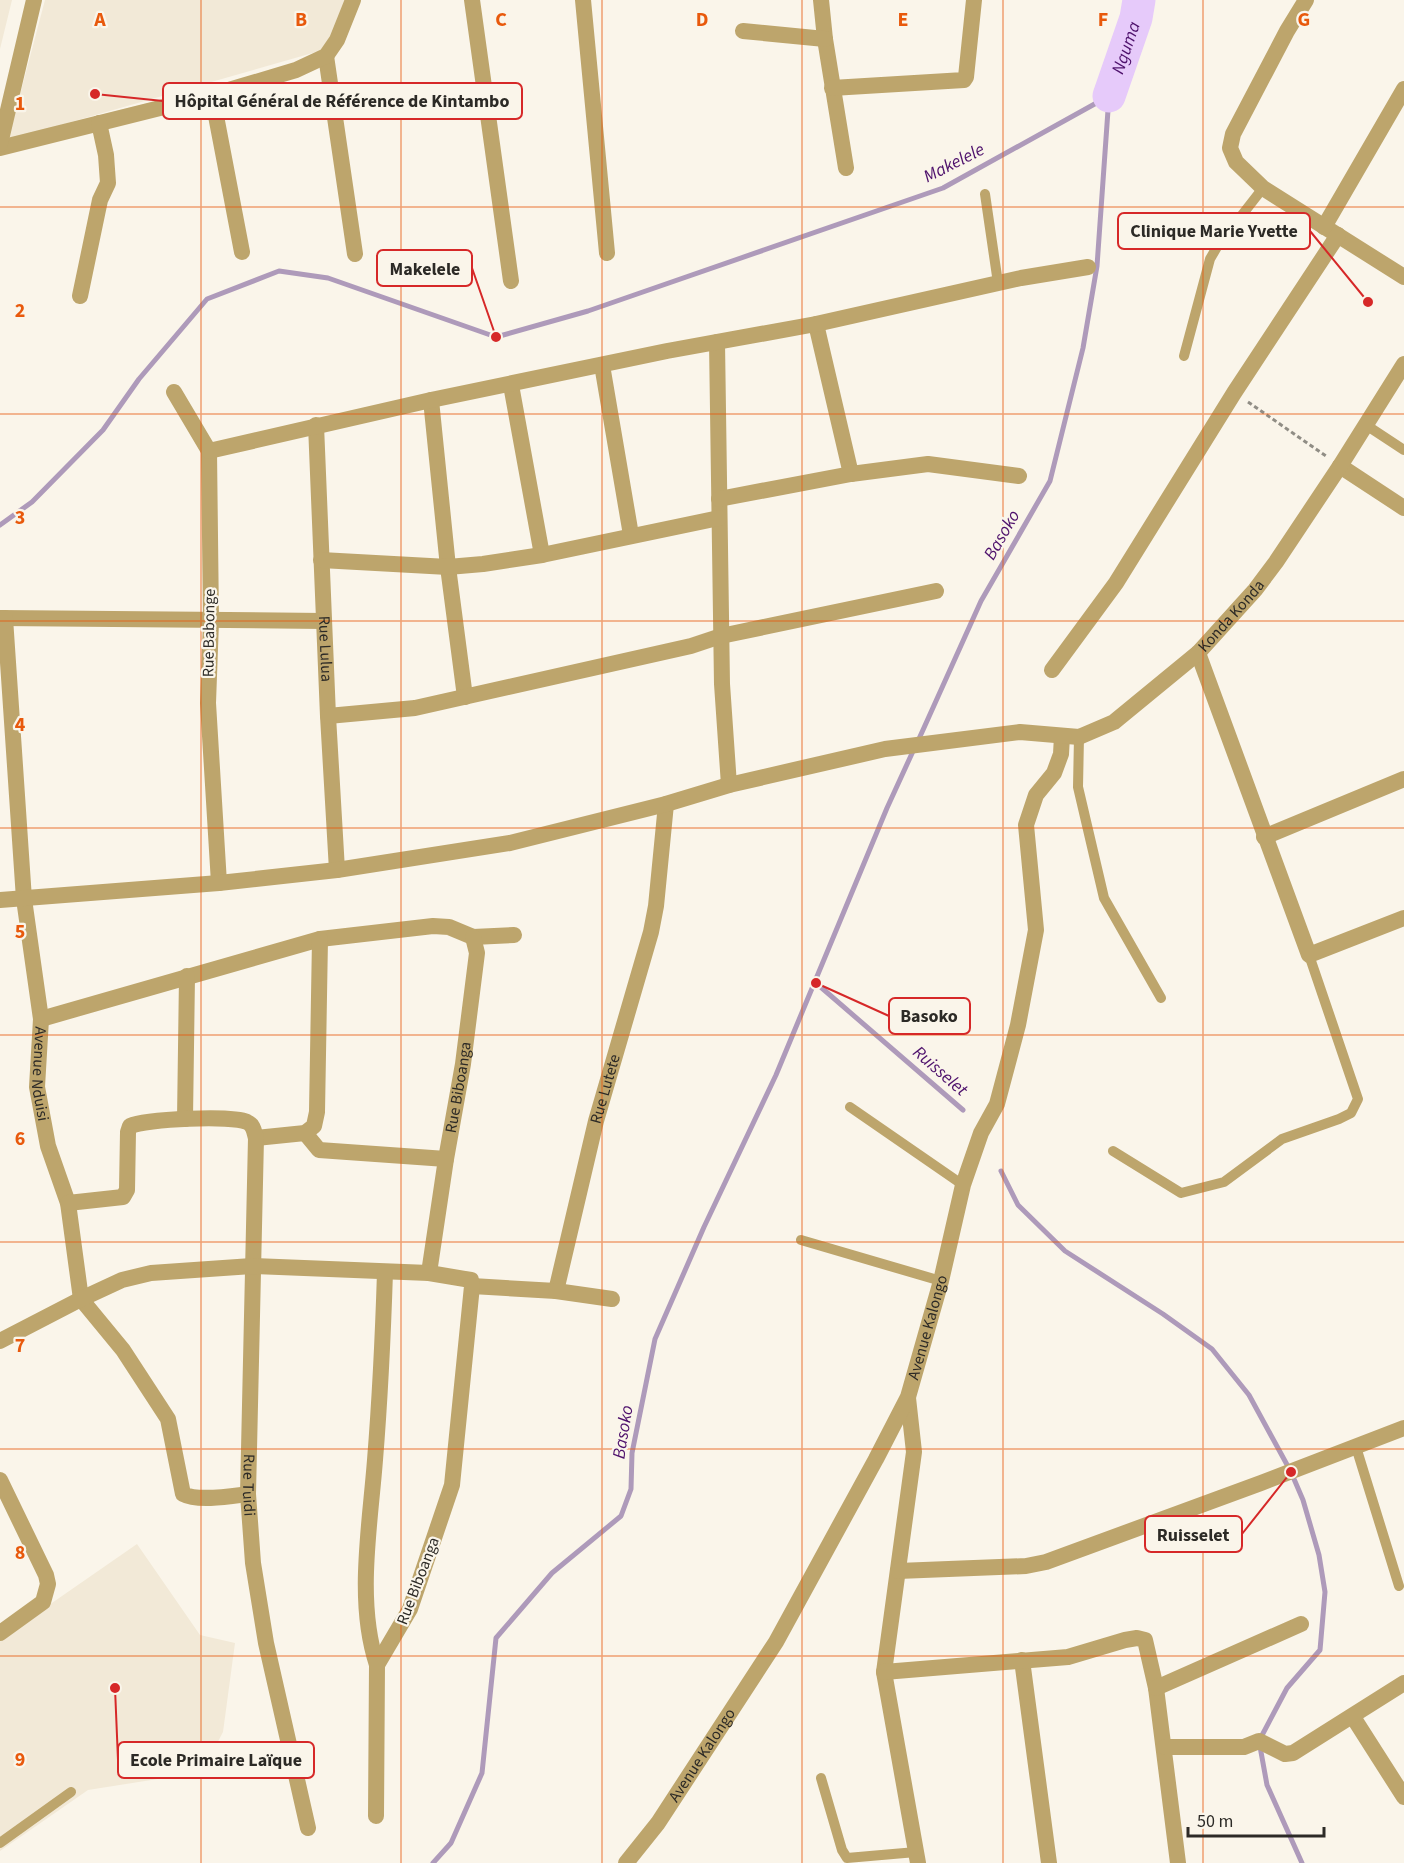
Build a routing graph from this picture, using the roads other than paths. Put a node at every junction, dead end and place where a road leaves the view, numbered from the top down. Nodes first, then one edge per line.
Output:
1 (34, 0) edge
2 (353, 0) edge
3 (472, 0) edge
4 (583, 0) edge
5 (821, 0) edge
6 (974, 0) edge
7 (1306, 0) edge
8 (743, 31) dead end
9 (825, 39) junction
10 (326, 56) junction
11 (832, 88) junction
12 (1404, 89) edge
13 (212, 95) junction
14 (99, 123) junction
15 (0, 146) edge
16 (846, 168) dead end
17 (1263, 188) junction
18 (985, 194) dead end
19 (1331, 231) junction
20 (242, 252) dead end
21 (607, 253) dead end
22 (355, 254) dead end
23 (1088, 267) dead end
24 (1404, 277) edge
25 (511, 281) dead end
26 (998, 284) junction
27 (80, 296) dead end
28 (816, 324) junction
29 (717, 342) junction
30 (1184, 356) dead end
31 (1404, 364) edge
32 (603, 365) junction
33 (511, 384) junction
34 (174, 392) dead end
35 (431, 400) junction
36 (316, 425) junction
37 (1366, 425) junction
38 (1404, 450) edge
39 (209, 451) junction
40 (1340, 466) junction
41 (851, 474) junction
42 (1019, 476) dead end
43 (719, 499) junction
44 (1404, 508) edge
45 (719, 518) junction
46 (631, 536) junction
47 (542, 555) junction
48 (321, 560) junction
49 (448, 567) junction
50 (936, 591) dead end
51 (2, 618) edge
52 (211, 621) junction
53 (324, 621) junction
54 (721, 636) junction
55 (1198, 653) junction
56 (1052, 670) dead end
57 (465, 697) junction
58 (328, 716) junction
59 (1062, 736) junction
60 (1079, 737) junction
61 (1404, 779) edge
62 (729, 785) junction
63 (666, 804) junction
64 (1264, 837) junction
65 (337, 870) junction
66 (219, 884) junction
67 (24, 899) junction
68 (0, 900) edge
69 (1404, 918) edge
70 (514, 935) dead end
71 (473, 937) junction
72 (320, 939) junction
73 (1309, 955) junction
74 (187, 976) junction
75 (1161, 998) dead end
76 (40, 1019) junction
77 (850, 1107) dead end
78 (185, 1119) junction
79 (305, 1133) junction
80 (256, 1138) junction
81 (1113, 1151) dead end
82 (446, 1159) junction
83 (963, 1185) junction
84 (68, 1203) junction
85 (801, 1240) dead end
86 (252, 1266) junction
87 (386, 1272) junction
88 (429, 1273) junction
89 (941, 1281) junction
90 (472, 1283) junction
91 (556, 1291) junction
92 (81, 1299) junction
93 (612, 1299) dead end
94 (0, 1341) edge
95 (908, 1397) junction
96 (1404, 1428) edge
97 (1356, 1447) junction
98 (0, 1480) edge
99 (248, 1494) junction
100 (898, 1571) junction
101 (1399, 1586) dead end
102 (1301, 1624) dead end
103 (0, 1633) edge
104 (1023, 1660) junction
105 (377, 1665) junction
106 (884, 1672) junction
107 (1404, 1683) edge
108 (1156, 1688) junction
109 (1353, 1717) junction
110 (1164, 1747) junction
111 (821, 1778) dead end
112 (71, 1792) dead end
113 (1404, 1797) edge
114 (376, 1816) dead end
115 (309, 1827) dead end
116 (0, 1842) edge
117 (917, 1857) edge
118 (626, 1863) edge
119 (1049, 1863) edge
120 (1178, 1863) edge

1 - 15 street
2 - 10 street
3 - 25 street
4 - 21 street
5 - 9 street
6 - 11 street
7 - 17 street
8 - 9 street
9 - 11 street
10 - 13 street
10 - 22 street
11 - 16 street
12 - 19 street
13 - 14 street
13 - 20 street
14 - 15 street
14 - 27 street
17 - 19 street
17 - 30 lane
18 - 26 lane
19 - 24 street
19 - 56 street
23 - 26 street
26 - 28 street
28 - 29 street
28 - 41 street
29 - 32 street
29 - 43 street
31 - 37 street, Konda Konda
32 - 33 street
32 - 46 street
33 - 35 street
33 - 47 street
34 - 39 street
35 - 36 street
35 - 49 street
36 - 39 street
36 - 48 street, Rue Lulua
37 - 38 lane
37 - 40 street, Konda Konda
39 - 52 street, Rue Babonge
40 - 44 street
40 - 55 street, Konda Konda
41 - 42 street
41 - 43 street
43 - 45 street
45 - 46 street
45 - 54 street
46 - 47 street
47 - 49 street
48 - 49 street
48 - 53 street, Rue Lulua
49 - 57 street
50 - 54 street
51 - 52 street
51 - 67 street, Avenue Nduisi
52 - 53 street
52 - 66 street, Rue Babonge
53 - 58 street, Rue Lulua
54 - 57 street
54 - 62 street
55 - 60 street, Konda Konda
55 - 64 street
57 - 58 street
58 - 65 street, Rue Lulua
59 - 60 street, Konda Konda
59 - 62 street, Konda Konda
59 - 83 street, Avenue Kalongo
60 - 75 lane
61 - 64 street
62 - 63 street, Konda Konda
63 - 65 street, Konda Konda
63 - 91 street, Rue Lutete
64 - 73 street
65 - 66 street, Konda Konda
66 - 67 street, Konda Konda
67 - 68 street, Konda Konda
67 - 76 street, Avenue Nduisi
69 - 73 street
70 - 71 street
71 - 72 street
71 - 82 street, Rue Biboanga
72 - 74 street
72 - 79 street
73 - 81 lane
74 - 76 street
74 - 78 street
76 - 84 street, Avenue Nduisi
77 - 83 lane
78 - 80 street
78 - 84 street
79 - 80 street
79 - 82 street
80 - 86 street, Rue Tuidi
82 - 88 street, Rue Biboanga
83 - 89 street, Avenue Kalongo
84 - 92 street, Avenue Nduisi
85 - 89 lane
86 - 87 street
86 - 92 street
86 - 99 street, Rue Tuidi
87 - 88 street
87 - 105 street, Rue Biboanga
88 - 90 street
89 - 95 street, Avenue Kalongo
90 - 91 street
90 - 105 street, Rue Biboanga
91 - 93 street
92 - 94 street
92 - 99 street
95 - 100 street
95 - 118 street, Avenue Kalongo
96 - 97 street
97 - 100 street
97 - 101 lane
98 - 103 street
99 - 115 street, Rue Tuidi
100 - 106 street
102 - 108 street
104 - 106 street
104 - 108 street
104 - 119 street
105 - 114 street
106 - 117 street
107 - 109 street
108 - 110 street
109 - 110 street
109 - 113 street
110 - 120 street
111 - 117 lane
112 - 116 lane

